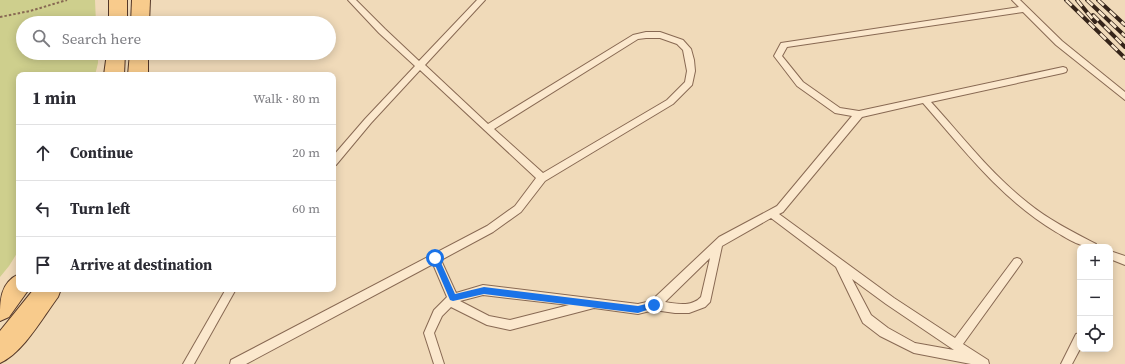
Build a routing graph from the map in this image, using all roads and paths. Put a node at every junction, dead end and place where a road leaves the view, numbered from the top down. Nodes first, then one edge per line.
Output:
1 (67, 0) edge
2 (118, 0) edge
3 (140, 0) edge
4 (352, 0) edge
5 (481, 0) edge
6 (1016, 0) edge
7 (1025, 9) junction
8 (118, 16) edge
9 (140, 16) edge
10 (0, 17) edge
11 (115, 60) edge
12 (139, 60) edge
13 (420, 66) junction
14 (1063, 70) dead end
15 (114, 72) edge
16 (138, 72) edge
17 (1125, 97) edge
18 (925, 100) junction
19 (859, 114) junction
20 (488, 128) junction
21 (336, 159) edge
22 (542, 178) junction
23 (772, 214) junction
24 (719, 243) junction
25 (1087, 244) edge
26 (1113, 256) edge
27 (435, 258) junction
28 (1125, 261) edge
29 (1017, 262) dead end
30 (840, 264) junction
31 (16, 289) edge
32 (47, 292) edge
33 (229, 292) edge
34 (452, 299) junction
35 (595, 304) junction
36 (654, 305) junction
37 (0, 309) edge
38 (1077, 344) edge
39 (956, 345) junction
40 (0, 350) edge
41 (981, 362) edge
42 (188, 364) edge
43 (235, 364) edge
44 (439, 364) edge
45 (1066, 364) edge

1 - 10 path
2 - 8 main road
3 - 9 main road
4 - 13 lane
5 - 13 lane
6 - 7 lane
7 - 17 lane
7 - 19 lane
11 - 15 main road
12 - 16 main road
13 - 20 lane
13 - 21 lane
14 - 18 lane
18 - 19 lane
18 - 25 lane
19 - 23 lane
20 - 22 lane
20 - 22 lane
22 - 27 lane
23 - 24 lane
23 - 30 lane
24 - 36 lane
24 - 36 lane
26 - 28 lane
27 - 34 lane
27 - 43 lane
29 - 39 lane
30 - 39 lane
30 - 41 lane
31 - 37 main road
32 - 40 main road
33 - 42 lane
34 - 35 lane
34 - 35 lane
34 - 44 lane
35 - 36 lane
38 - 45 lane
39 - 41 lane

